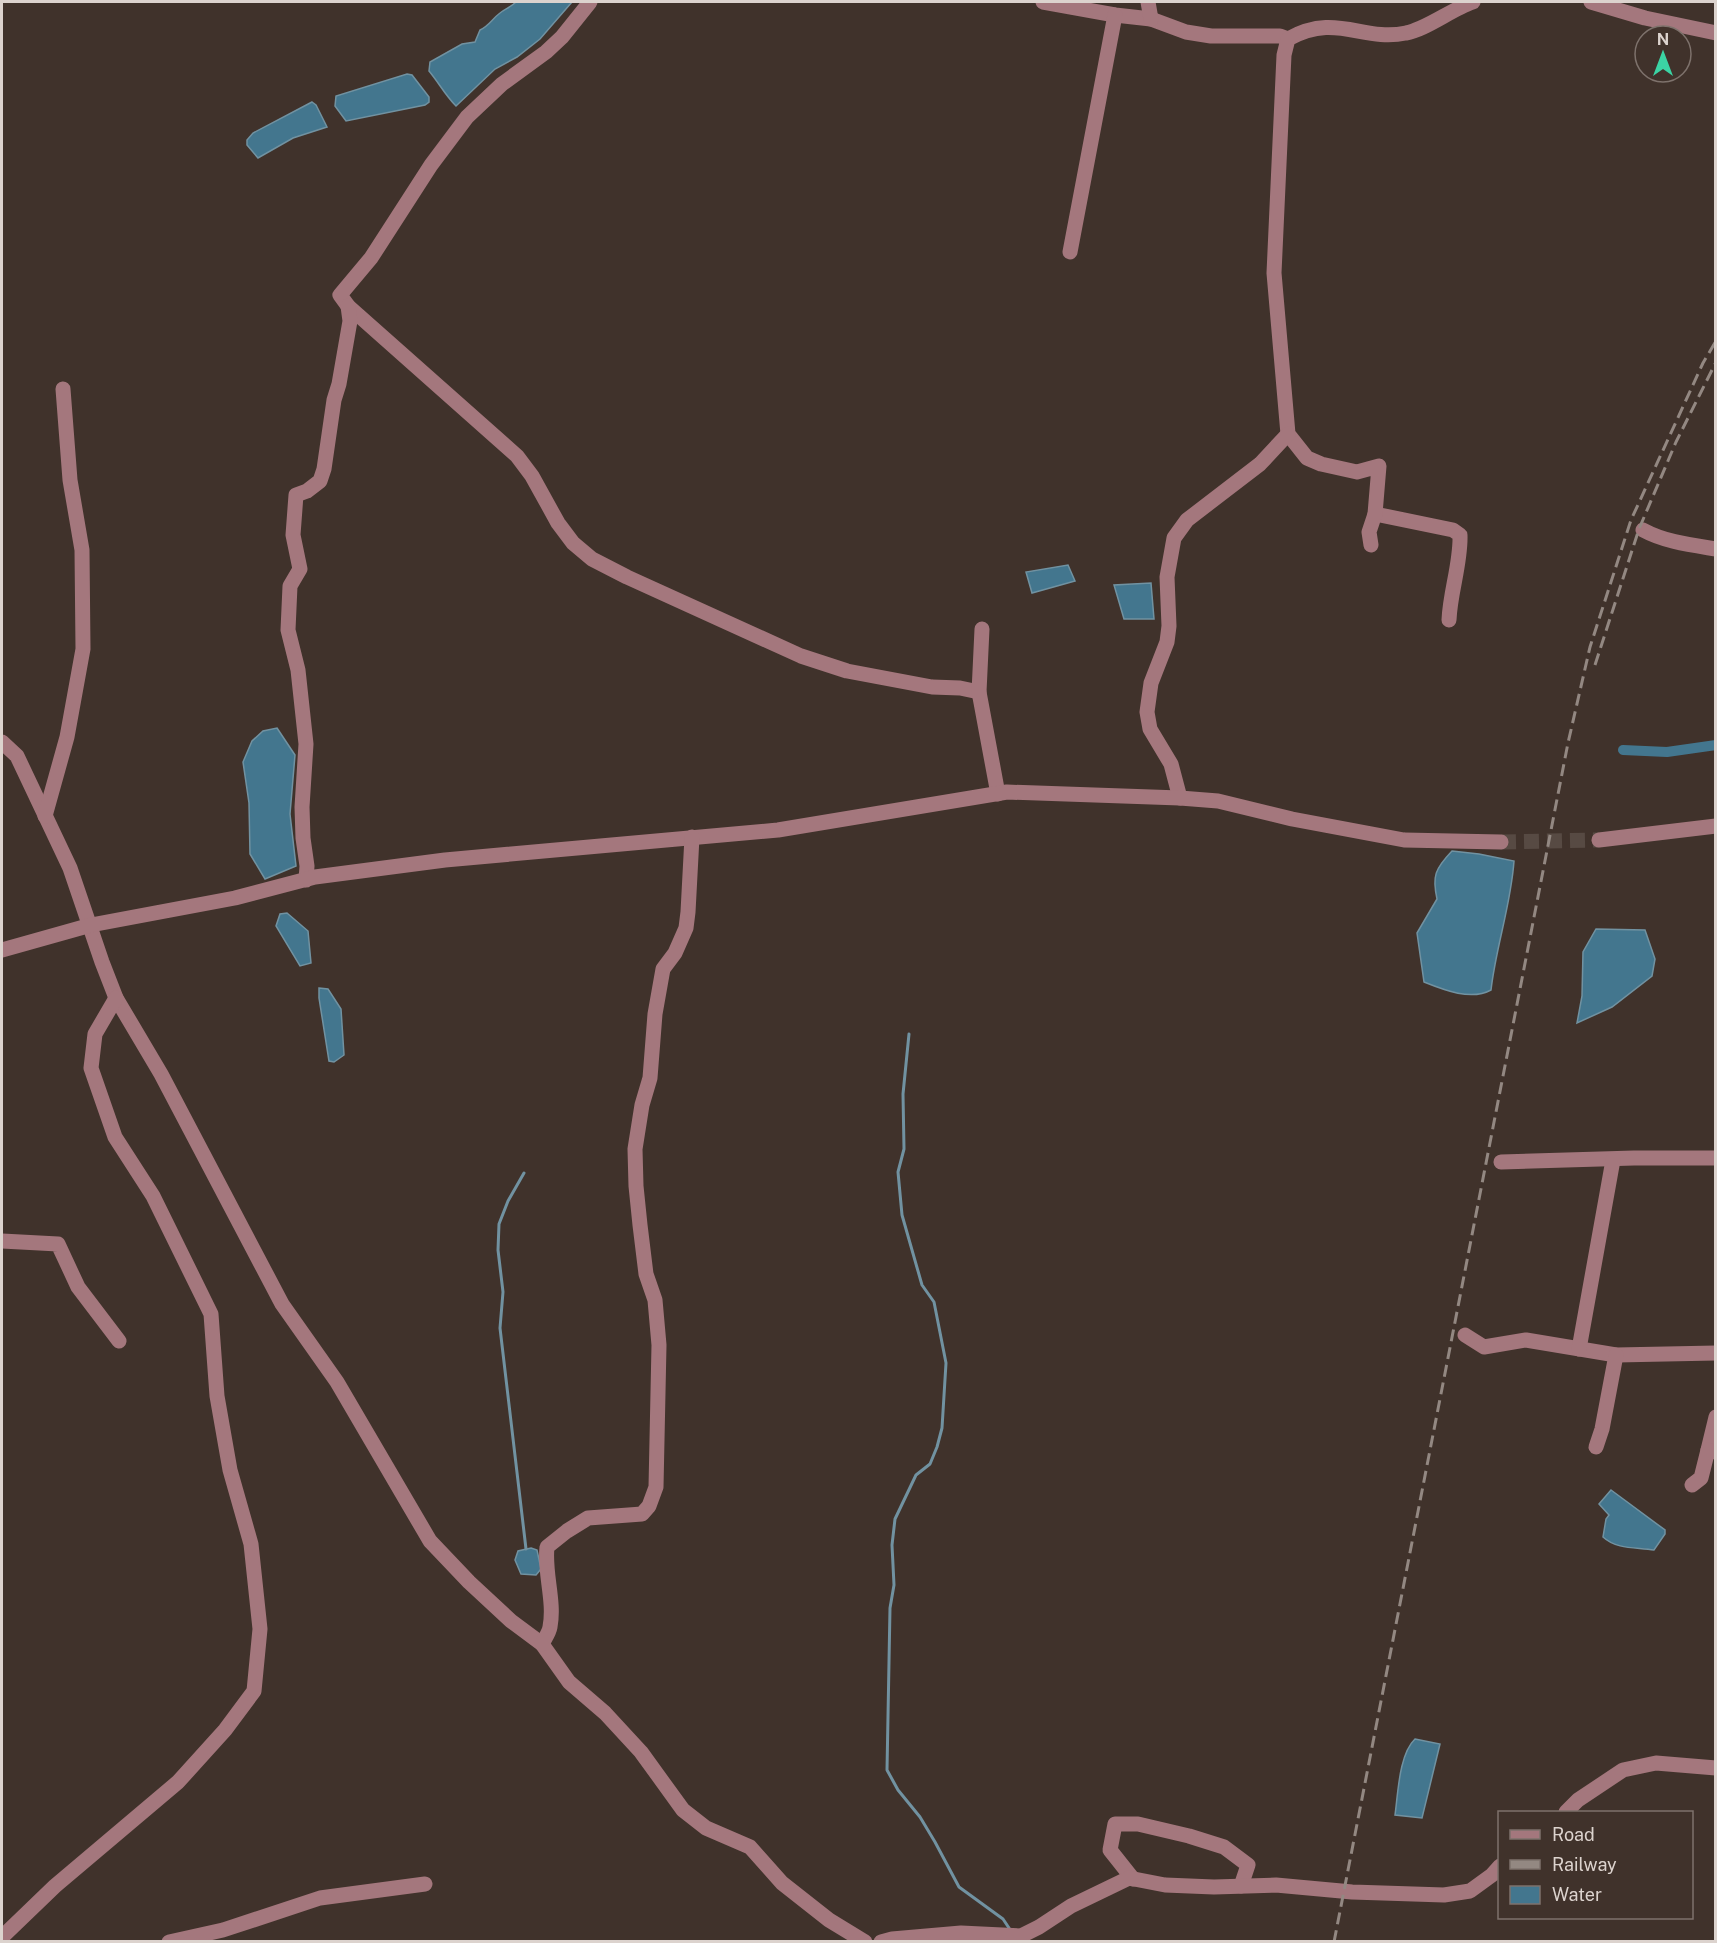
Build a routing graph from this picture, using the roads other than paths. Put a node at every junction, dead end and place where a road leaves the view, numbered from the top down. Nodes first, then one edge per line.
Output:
1 (590, 2) edge
2 (1043, 2) edge
3 (1148, 2) edge
4 (1473, 2) edge
5 (1591, 2) edge
6 (1115, 15) junction
7 (1150, 19) junction
8 (1716, 33) edge
9 (1288, 39) junction
10 (1070, 252) dead end
11 (348, 306) junction
12 (63, 389) dead end
13 (1287, 434) junction
14 (1375, 514) junction
15 (1643, 530) dead end
16 (1371, 545) dead end
17 (1716, 549) edge
18 (1449, 620) dead end
19 (982, 629) dead end
20 (979, 692) junction
21 (2, 742) edge
22 (998, 794) junction
23 (1180, 798) junction
24 (45, 816) junction
25 (1716, 826) edge
26 (692, 837) junction
27 (1599, 840) tunnel mouth
28 (1500, 842) tunnel mouth
29 (306, 880) junction
30 (91, 925) junction
31 (2, 950) edge
32 (116, 998) junction
33 (1716, 1158) edge
34 (1613, 1160) junction
35 (1501, 1162) dead end
36 (2, 1241) edge
37 (1466, 1335) dead end
38 (119, 1341) dead end
39 (1578, 1349) junction
40 (1716, 1353) edge
41 (1616, 1355) junction
42 (1716, 1417) edge
43 (1596, 1447) dead end
44 (1712, 1451) edge
45 (1692, 1485) dead end
46 (542, 1644) junction
47 (1716, 1768) edge
48 (1567, 1811) edge
49 (1498, 1868) edge
50 (1134, 1879) junction
51 (425, 1884) dead end
52 (1241, 1886) junction
53 (2, 1937) edge
54 (1020, 1938) edge
55 (169, 1941) edge
56 (865, 1941) edge
57 (881, 1941) edge

1 - 11 street
2 - 6 street
3 - 7 street
4 - 9 street
5 - 8 street
6 - 7 street
6 - 10 street
7 - 9 street
9 - 13 street
11 - 20 street
11 - 29 street
12 - 24 street
13 - 14 street
13 - 23 street
14 - 16 street
14 - 18 street
15 - 17 street
19 - 20 street
20 - 22 street
21 - 24 street
22 - 23 street
22 - 26 street
23 - 28 street
24 - 30 street
25 - 27 street
26 - 29 street
26 - 46 street
29 - 30 street
30 - 31 street
30 - 32 street
32 - 46 street
32 - 53 street
33 - 34 street
34 - 35 street
34 - 39 street
36 - 38 street
37 - 39 street
39 - 41 street
40 - 41 street
41 - 43 street
42 - 44 street
44 - 45 street
46 - 56 street
47 - 48 street
49 - 52 street
50 - 52 street
50 - 52 street
50 - 54 street
51 - 55 street
54 - 57 street

